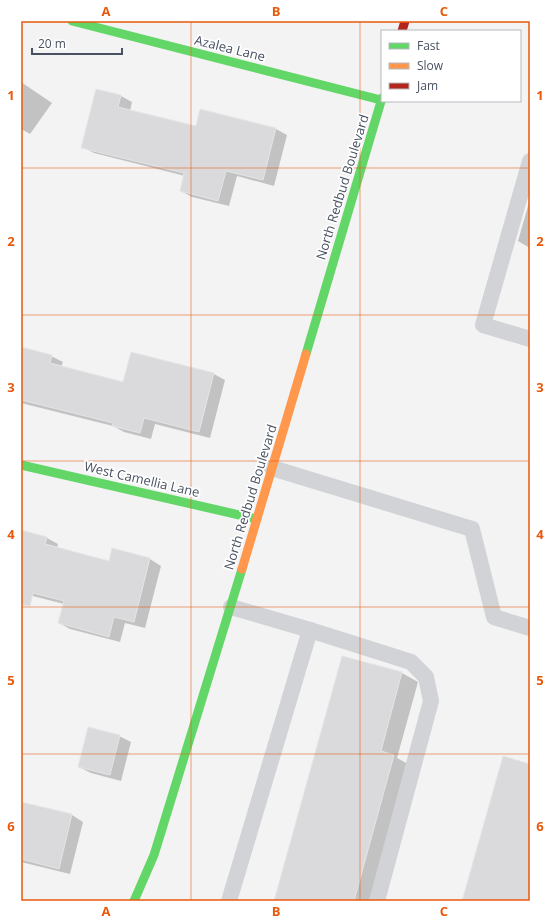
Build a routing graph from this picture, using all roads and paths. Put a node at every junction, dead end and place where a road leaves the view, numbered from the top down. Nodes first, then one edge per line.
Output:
1 (72, 21) edge
2 (381, 99) edge
3 (381, 102) edge
4 (530, 161) edge
5 (530, 339) edge
6 (21, 465) edge
7 (272, 468) junction
8 (258, 519) junction
9 (231, 607) junction
10 (530, 628) edge
11 (310, 630) junction
12 (134, 901) edge
13 (229, 901) edge
14 (377, 901) edge

1 - 2 street, Azalea Lane
3 - 7 street, North Redbud Boulevard
4 - 5 lane
6 - 8 street, West Camellia Lane
7 - 8 street, North Redbud Boulevard
7 - 10 lane
8 - 9 street, North Redbud Boulevard
9 - 11 lane
9 - 12 street, North Redbud Boulevard
11 - 13 lane
11 - 14 lane

